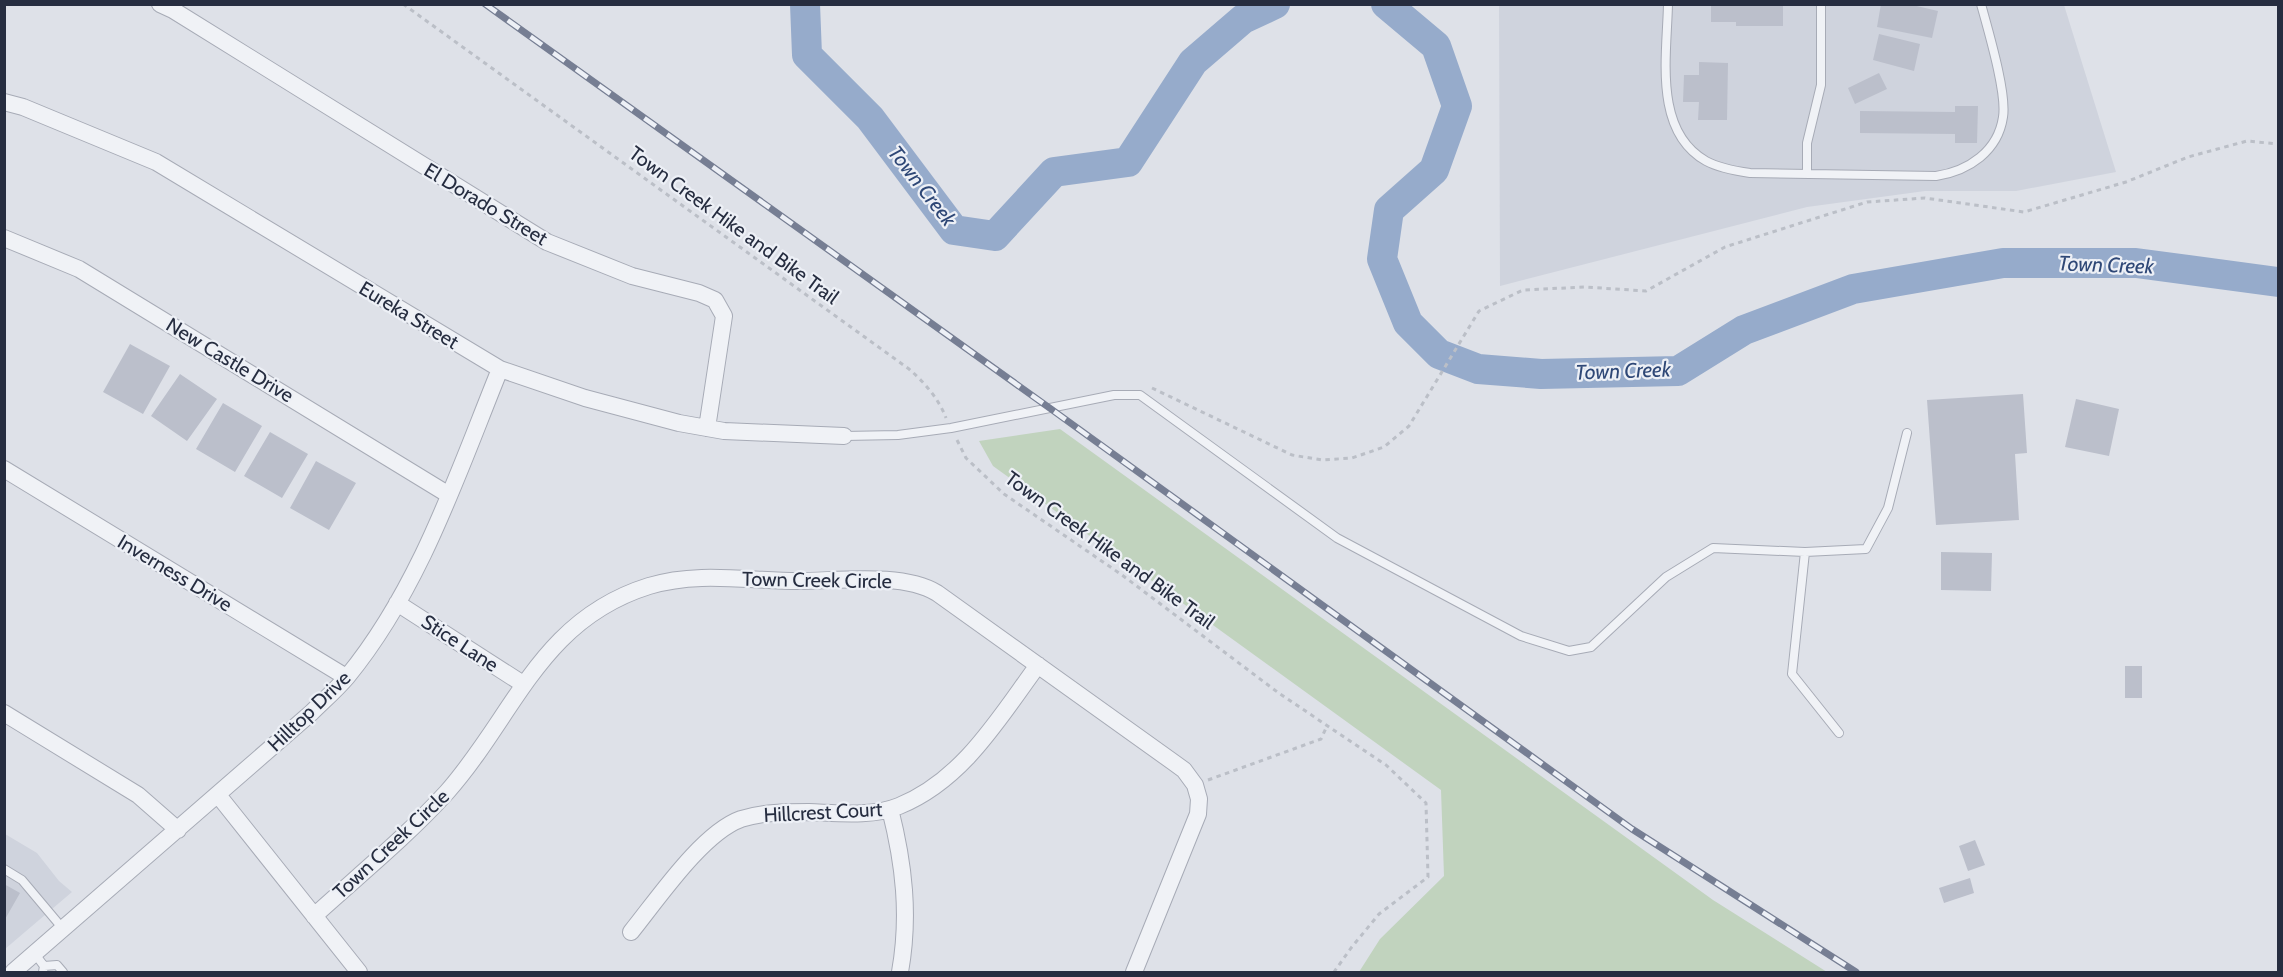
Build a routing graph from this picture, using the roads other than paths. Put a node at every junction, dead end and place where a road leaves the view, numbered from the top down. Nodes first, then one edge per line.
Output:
1 (160, 4) edge
2 (1668, 4) edge
3 (1821, 4) edge
4 (1981, 4) edge
5 (4, 102) edge
6 (1807, 174) junction
7 (4, 238) edge
8 (500, 369) junction
9 (707, 428) junction
10 (1907, 433) dead end
11 (844, 436) joint
12 (4, 469) edge
13 (449, 495) junction
14 (1805, 552) junction
15 (397, 603) junction
16 (1038, 665) junction
17 (346, 677) junction
18 (523, 684) junction
19 (4, 713) edge
20 (1839, 733) dead end
21 (218, 795) junction
22 (891, 809) junction
23 (178, 830) junction
24 (4, 869) edge
25 (314, 916) junction
26 (64, 930) junction
27 (631, 932) dead end
28 (41, 964) edge
29 (12, 972) edge
30 (63, 972) edge
31 (359, 972) edge
32 (900, 972) edge
33 (1134, 972) edge

1 - 9 street, El Dorado Street
2 - 6 lane
3 - 6 lane
4 - 6 lane
5 - 8 street, Eureka Street
7 - 13 street, New Castle Drive
8 - 9 street, Eureka Street
8 - 13 street, Hilltop Drive
9 - 11 street, Eureka Street
10 - 14 lane
11 - 14 lane
12 - 17 street, Inverness Drive
13 - 15 street, Hilltop Drive
14 - 20 lane
15 - 17 street, Hilltop Drive
15 - 18 street, Stice Lane
16 - 18 street, Town Creek Circle
16 - 22 street, Hillcrest Court
16 - 33 street, Town Creek Circle
17 - 21 street, Hilltop Drive
18 - 25 street, Town Creek Circle
19 - 23 street
21 - 23 street, Hilltop Drive
21 - 25 street
22 - 27 street, Hillcrest Court
22 - 32 street
23 - 26 street, Hilltop Drive
24 - 26 lane
25 - 31 street
26 - 28 street, Hilltop Drive
28 - 29 street, Hilltop Drive
28 - 30 lane

